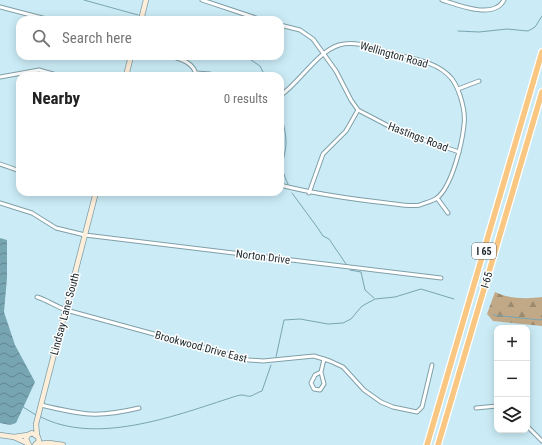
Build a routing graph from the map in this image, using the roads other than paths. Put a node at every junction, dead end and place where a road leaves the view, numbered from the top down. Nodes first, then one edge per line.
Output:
1 (146, 0) edge
2 (202, 0) edge
3 (442, 0) edge
4 (504, 0) edge
5 (448, 1) edge
6 (0, 7) edge
7 (35, 16) edge
8 (142, 16) edge
9 (250, 16) edge
10 (284, 26) edge
11 (542, 52) edge
12 (324, 54) junction
13 (131, 60) edge
14 (182, 60) edge
15 (28, 72) edge
16 (46, 72) edge
17 (127, 72) edge
18 (195, 72) edge
19 (16, 74) edge
20 (0, 77) edge
21 (479, 81) dead end
22 (458, 89) junction
23 (542, 92) edge
24 (284, 93) edge
25 (358, 110) junction
26 (458, 152) junction
27 (0, 164) edge
28 (16, 170) edge
29 (284, 186) edge
30 (309, 193) junction
31 (94, 196) edge
32 (437, 198) junction
33 (0, 203) edge
34 (448, 213) dead end
35 (85, 235) junction
36 (441, 278) dead end
37 (37, 297) dead end
38 (66, 310) junction
39 (324, 359) junction
40 (432, 365) dead end
41 (321, 372) junction
42 (41, 405) junction
43 (494, 406) edge
44 (140, 408) dead end
45 (476, 408) dead end
46 (36, 424) junction
47 (530, 429) edge
48 (0, 434) edge
49 (29, 435) junction
50 (38, 436) junction
51 (14, 437) junction
52 (542, 441) edge
53 (49, 443) junction
54 (28, 444) edge
55 (36, 445) edge
56 (63, 445) edge
57 (427, 445) edge
58 (438, 445) edge

1 - 8 street
2 - 9 street
3 - 5 street
4 - 5 street
6 - 7 street
10 - 12 street
11 - 57 highway, I 65
12 - 22 street, Wellington Road
12 - 24 street, Wellington Road
12 - 25 street
13 - 17 street
14 - 18 street
15 - 16 street
19 - 20 street
21 - 22 street
22 - 26 street, Wellington Road
23 - 58 highway, I-65 / I 65
25 - 26 street, Hastings Road
25 - 30 street
26 - 32 street, Wellington Road
27 - 28 street
29 - 30 street
30 - 32 street
31 - 35 street, Lindsay Lane South
32 - 34 street
33 - 35 street, Norton Drive
35 - 36 street, Norton Drive
35 - 38 street, Lindsay Lane South
37 - 38 street, Brookwood Drive East
38 - 39 street, Brookwood Drive East
38 - 42 street, Lindsay Lane South
39 - 40 street, Brookwood Drive East
39 - 41 street
41 - 41 street
42 - 44 street
42 - 46 street, Lindsay Lane South
43 - 45 street
46 - 49 street
46 - 50 street, Lindsay Lane South
47 - 52 street
48 - 51 street
49 - 50 street
49 - 51 street
49 - 54 street
50 - 53 street
50 - 55 street
51 - 54 street
53 - 55 street
53 - 56 street

